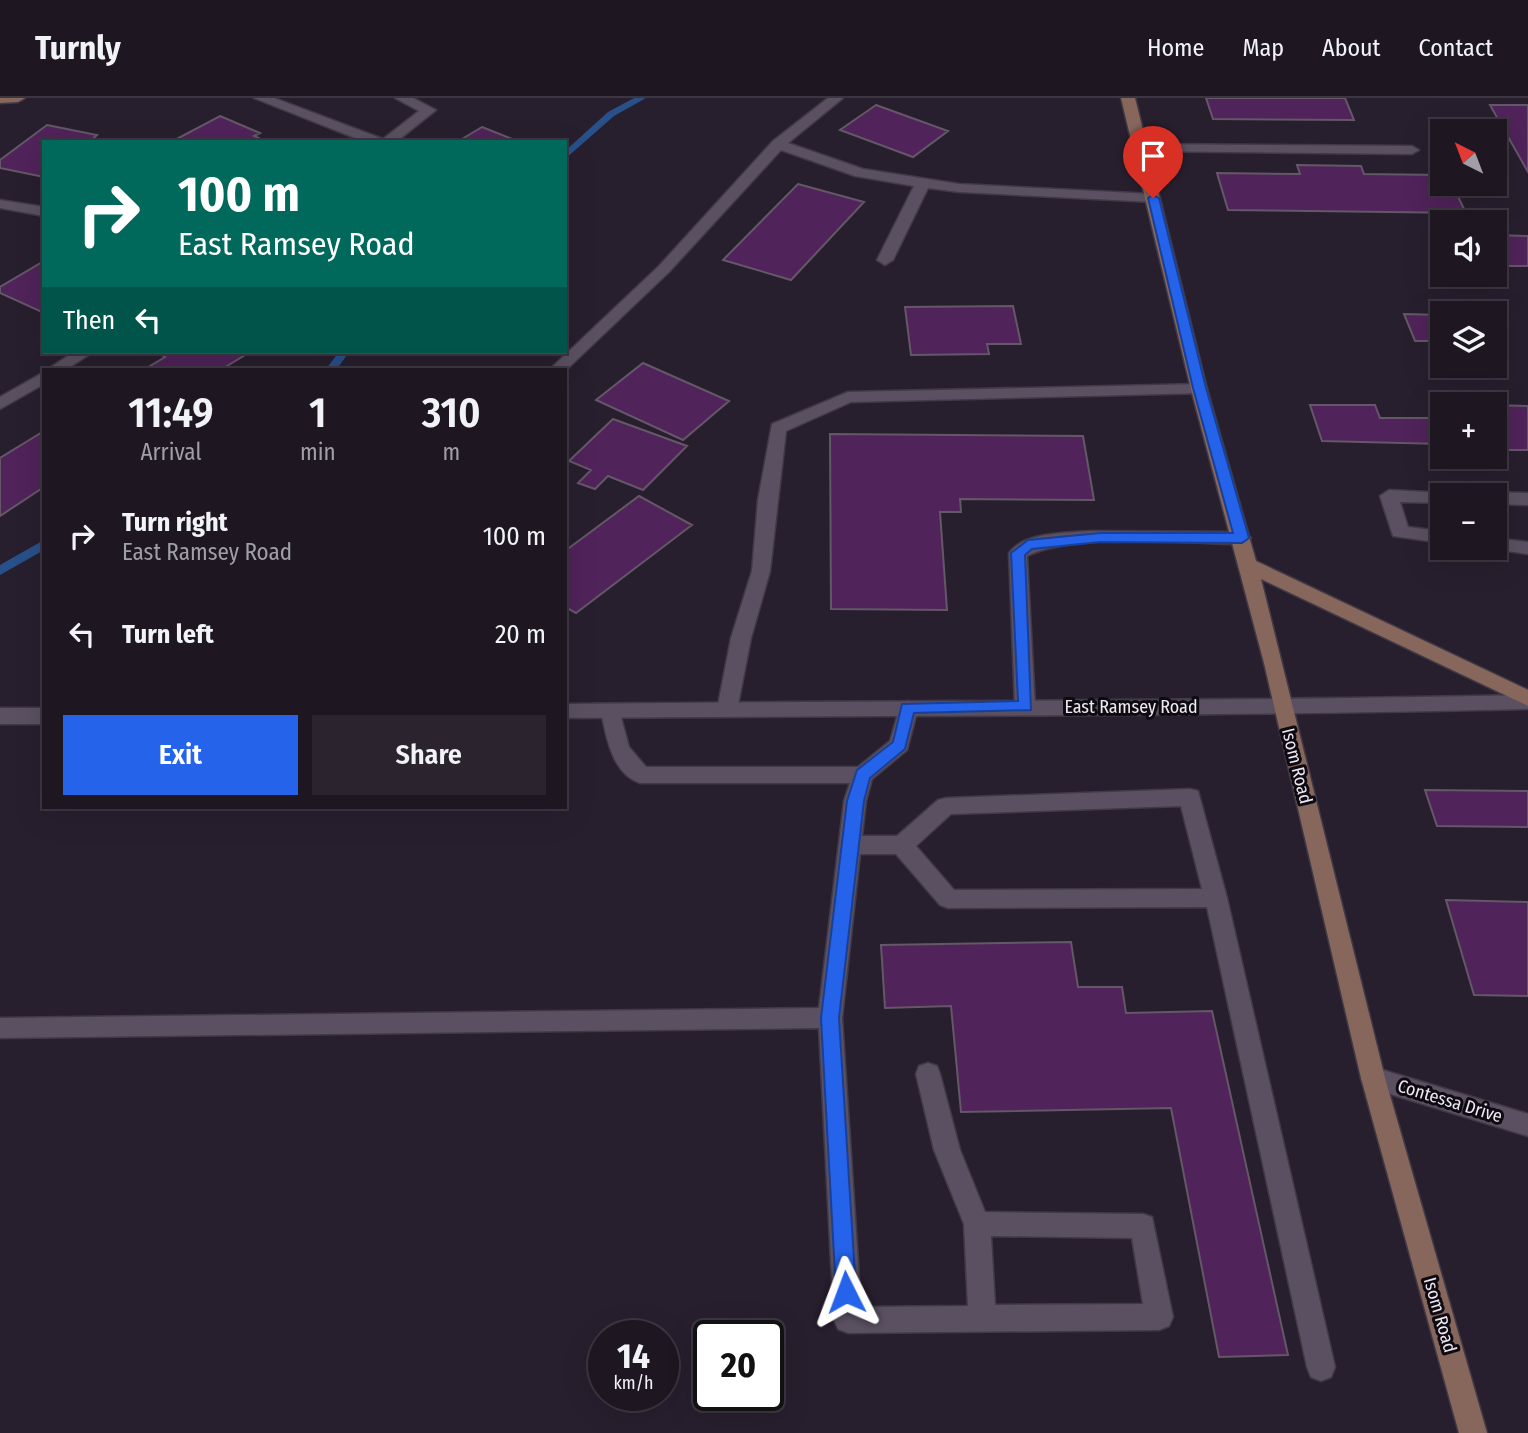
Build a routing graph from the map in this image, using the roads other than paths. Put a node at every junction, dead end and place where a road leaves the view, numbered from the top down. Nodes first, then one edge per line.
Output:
1 (18, 98) edge
2 (261, 98) edge
3 (402, 98) edge
4 (836, 98) edge
5 (1128, 98) edge
6 (0, 99) edge
7 (374, 140) edge
8 (390, 140) edge
9 (778, 144) junction
10 (1140, 148) junction
11 (1412, 150) dead end
12 (923, 183) junction
13 (1153, 198) junction
14 (0, 204) edge
15 (42, 212) edge
16 (885, 260) dead end
17 (82, 354) edge
18 (58, 368) edge
19 (559, 368) edge
20 (42, 378) edge
21 (1199, 388) junction
22 (0, 404) edge
23 (1430, 497) edge
24 (1507, 498) edge
25 (1528, 499) edge
26 (1430, 536) edge
27 (1242, 538) junction
28 (1507, 546) edge
29 (1528, 548) edge
30 (1250, 566) junction
31 (1528, 701) edge
32 (1026, 706) junction
33 (908, 708) junction
34 (1283, 708) junction
35 (727, 710) junction
36 (567, 711) edge
37 (611, 711) junction
38 (0, 716) edge
39 (42, 716) edge
40 (863, 775) junction
41 (850, 845) junction
42 (902, 845) junction
43 (1216, 898) junction
44 (830, 1018) junction
45 (0, 1028) edge
46 (928, 1074) dead end
47 (1373, 1078) junction
48 (1528, 1125) edge
49 (977, 1224) junction
50 (982, 1319) junction
51 (1321, 1367) dead end
52 (1473, 1433) edge

1 - 6 street
2 - 7 street
3 - 8 street
4 - 9 street
5 - 10 street, Isom Road
9 - 12 street
9 - 19 street
10 - 11 street
10 - 13 street, Isom Road
12 - 13 street
12 - 16 street
13 - 21 street, Isom Road
14 - 15 street
17 - 18 street
20 - 22 street
21 - 27 street, Isom Road
21 - 35 street
23 - 26 street
24 - 25 street
27 - 30 street, Isom Road
27 - 32 street
28 - 29 street
30 - 31 street
30 - 34 street, Isom Road
31 - 34 street, East Ramsey Road
32 - 33 street, East Ramsey Road
32 - 34 street, East Ramsey Road
33 - 35 street, East Ramsey Road
33 - 40 street
34 - 47 street, Isom Road
35 - 37 street, East Ramsey Road
36 - 37 street, East Ramsey Road
37 - 40 street
38 - 39 street
40 - 41 street
41 - 42 street
41 - 44 street
42 - 43 street
42 - 43 street
43 - 51 street
44 - 45 street
44 - 50 street
46 - 49 street
47 - 48 street, Contessa Drive
47 - 52 street, Isom Road
49 - 50 street
49 - 50 street

